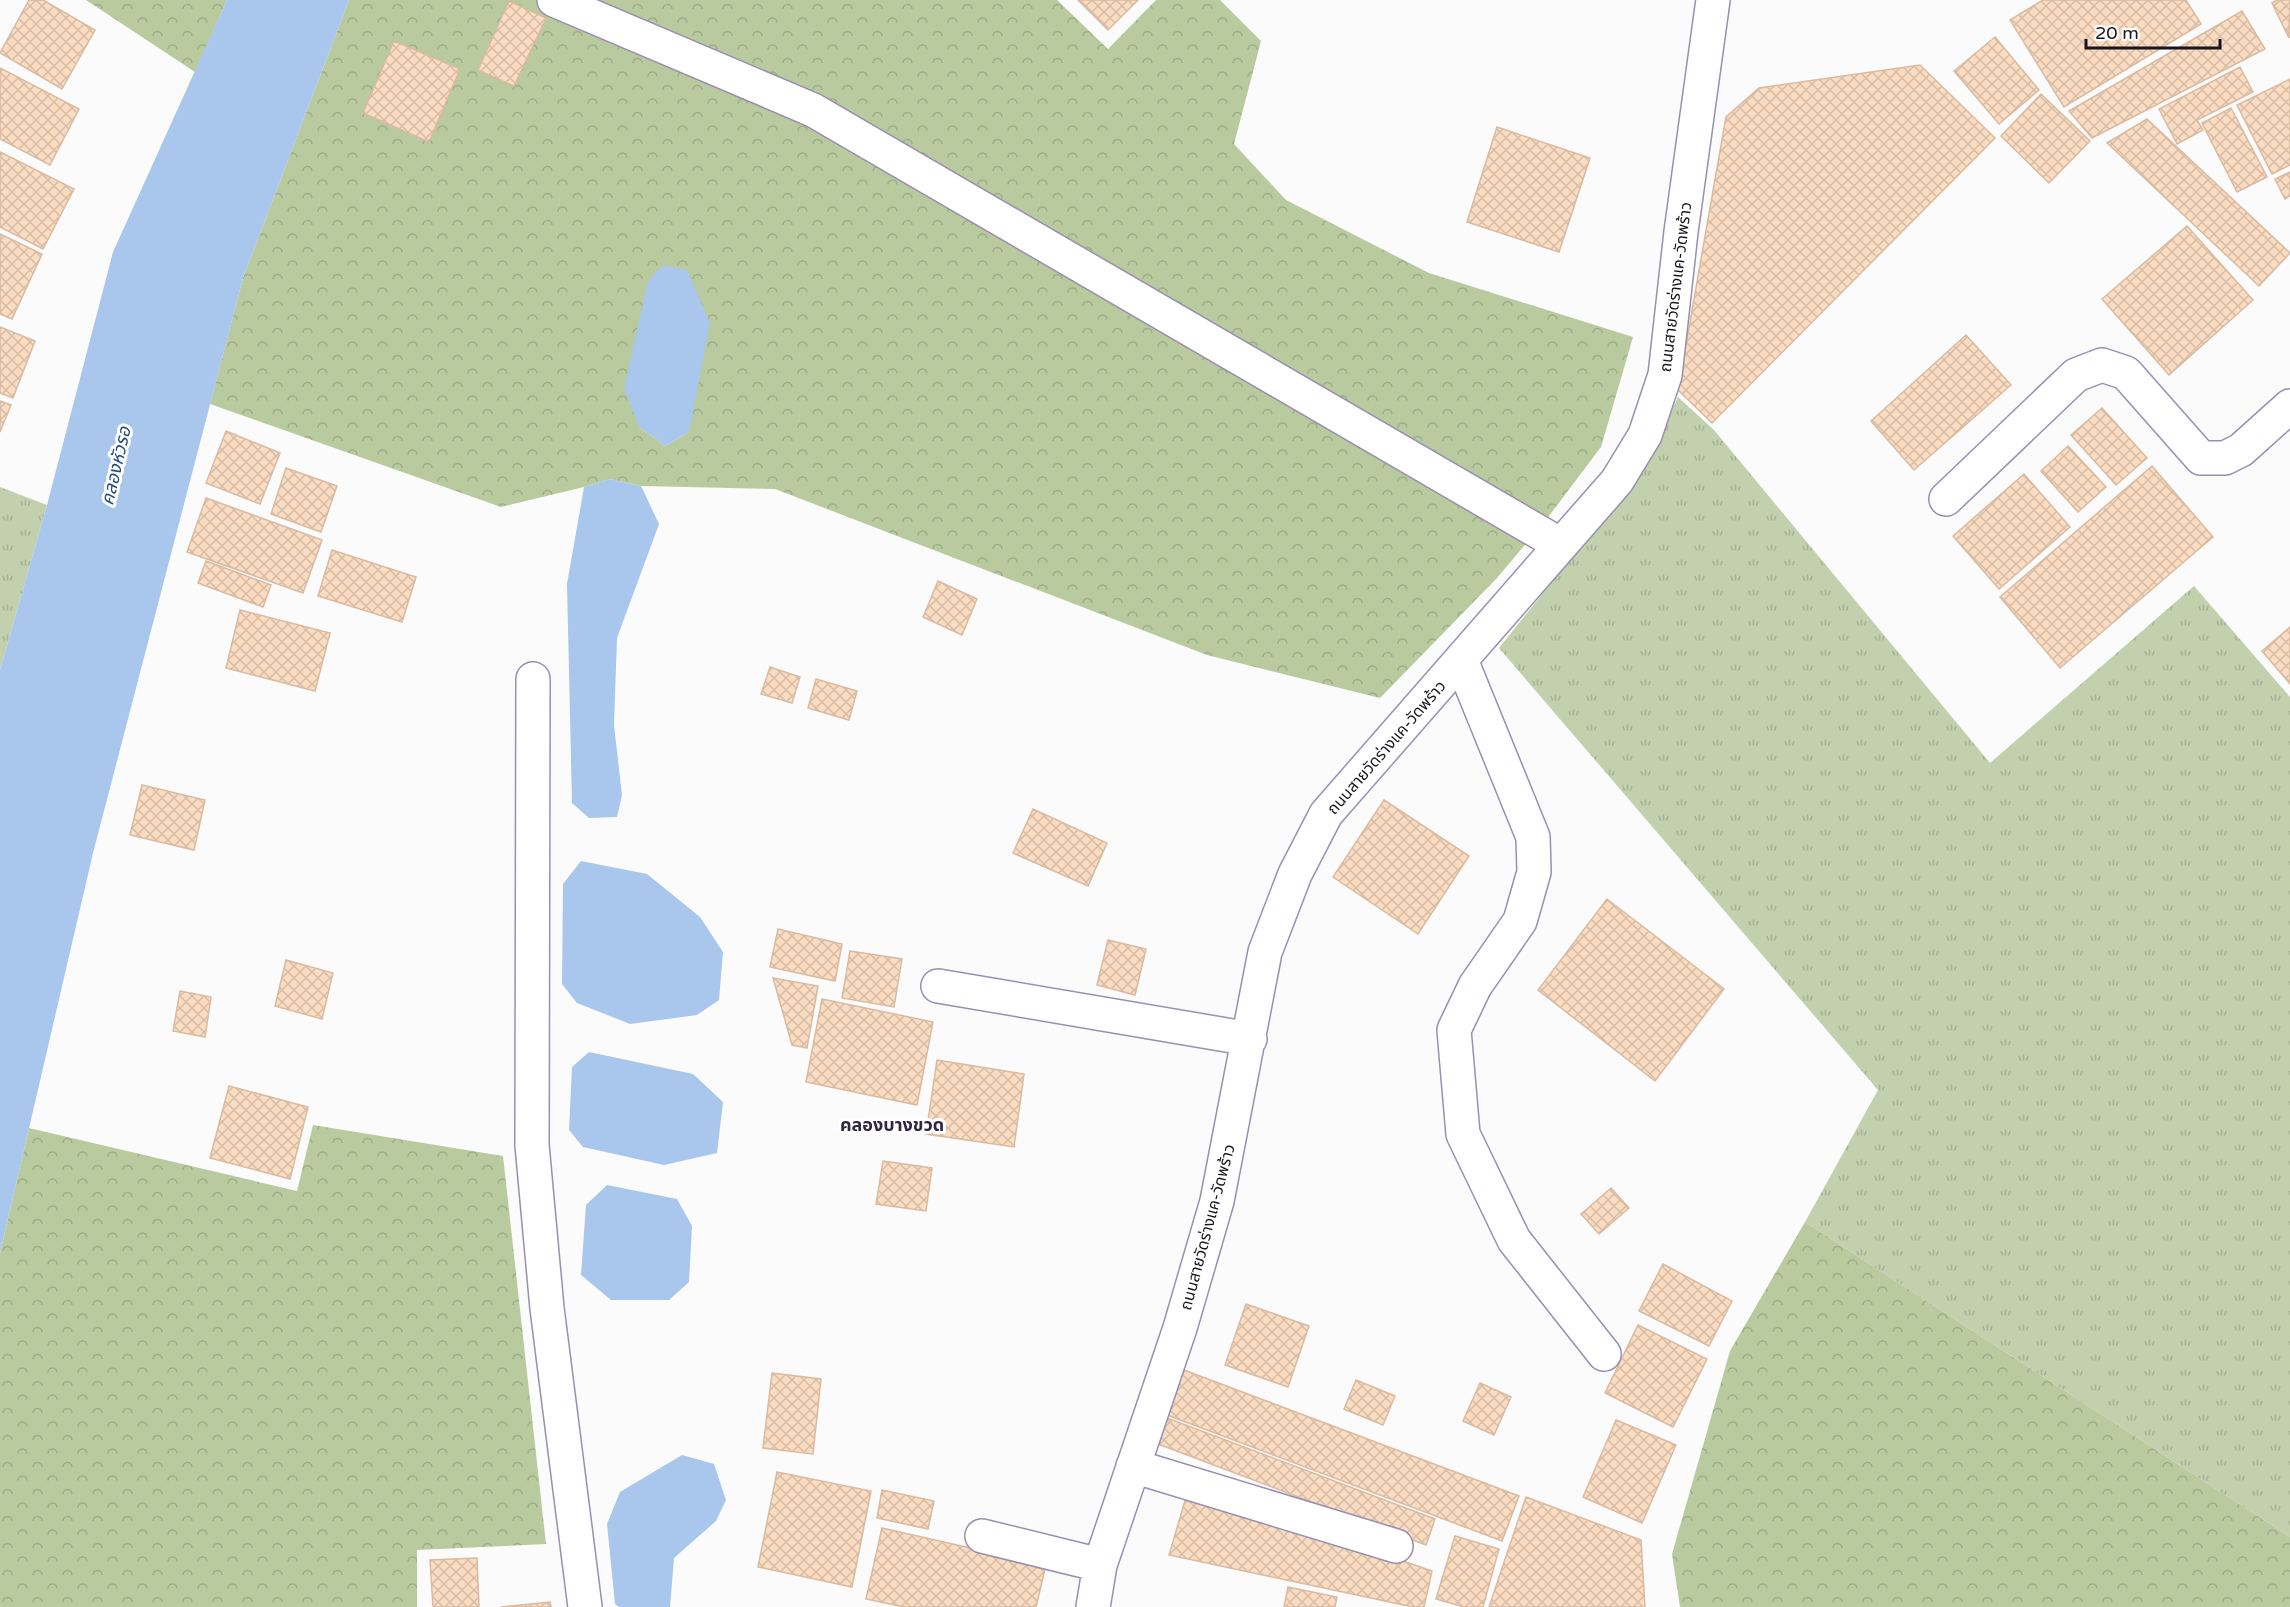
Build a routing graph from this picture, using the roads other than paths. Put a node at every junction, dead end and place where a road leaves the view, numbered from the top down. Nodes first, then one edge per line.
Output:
1 (554, 0) edge
2 (1713, 0) edge
3 (2290, 406) edge
4 (1946, 499) dead end
5 (1561, 545) junction
6 (1461, 660) junction
7 (533, 679) dead end
8 (938, 986) dead end
9 (1250, 1039) junction
10 (1604, 1354) dead end
11 (1133, 1466) junction
12 (982, 1536) dead end
13 (1396, 1546) dead end
14 (1100, 1564) junction
15 (585, 1607) edge
16 (1093, 1607) edge

1 - 5 street
2 - 5 street, ถนนสายวัดร่างแค-วัดพร้าว
3 - 4 street
5 - 6 street, ถนนสายวัดร่างแค-วัดพร้าว
6 - 9 street, ถนนสายวัดร่างแค-วัดพร้าว
6 - 10 street
7 - 15 street
8 - 9 street
9 - 11 street, ถนนสายวัดร่างแค-วัดพร้าว
11 - 13 street
11 - 14 street, ถนนสายวัดร่างแค-วัดพร้าว
12 - 14 street
14 - 16 street, ถนนสายวัดร่างแค-วัดพร้าว

